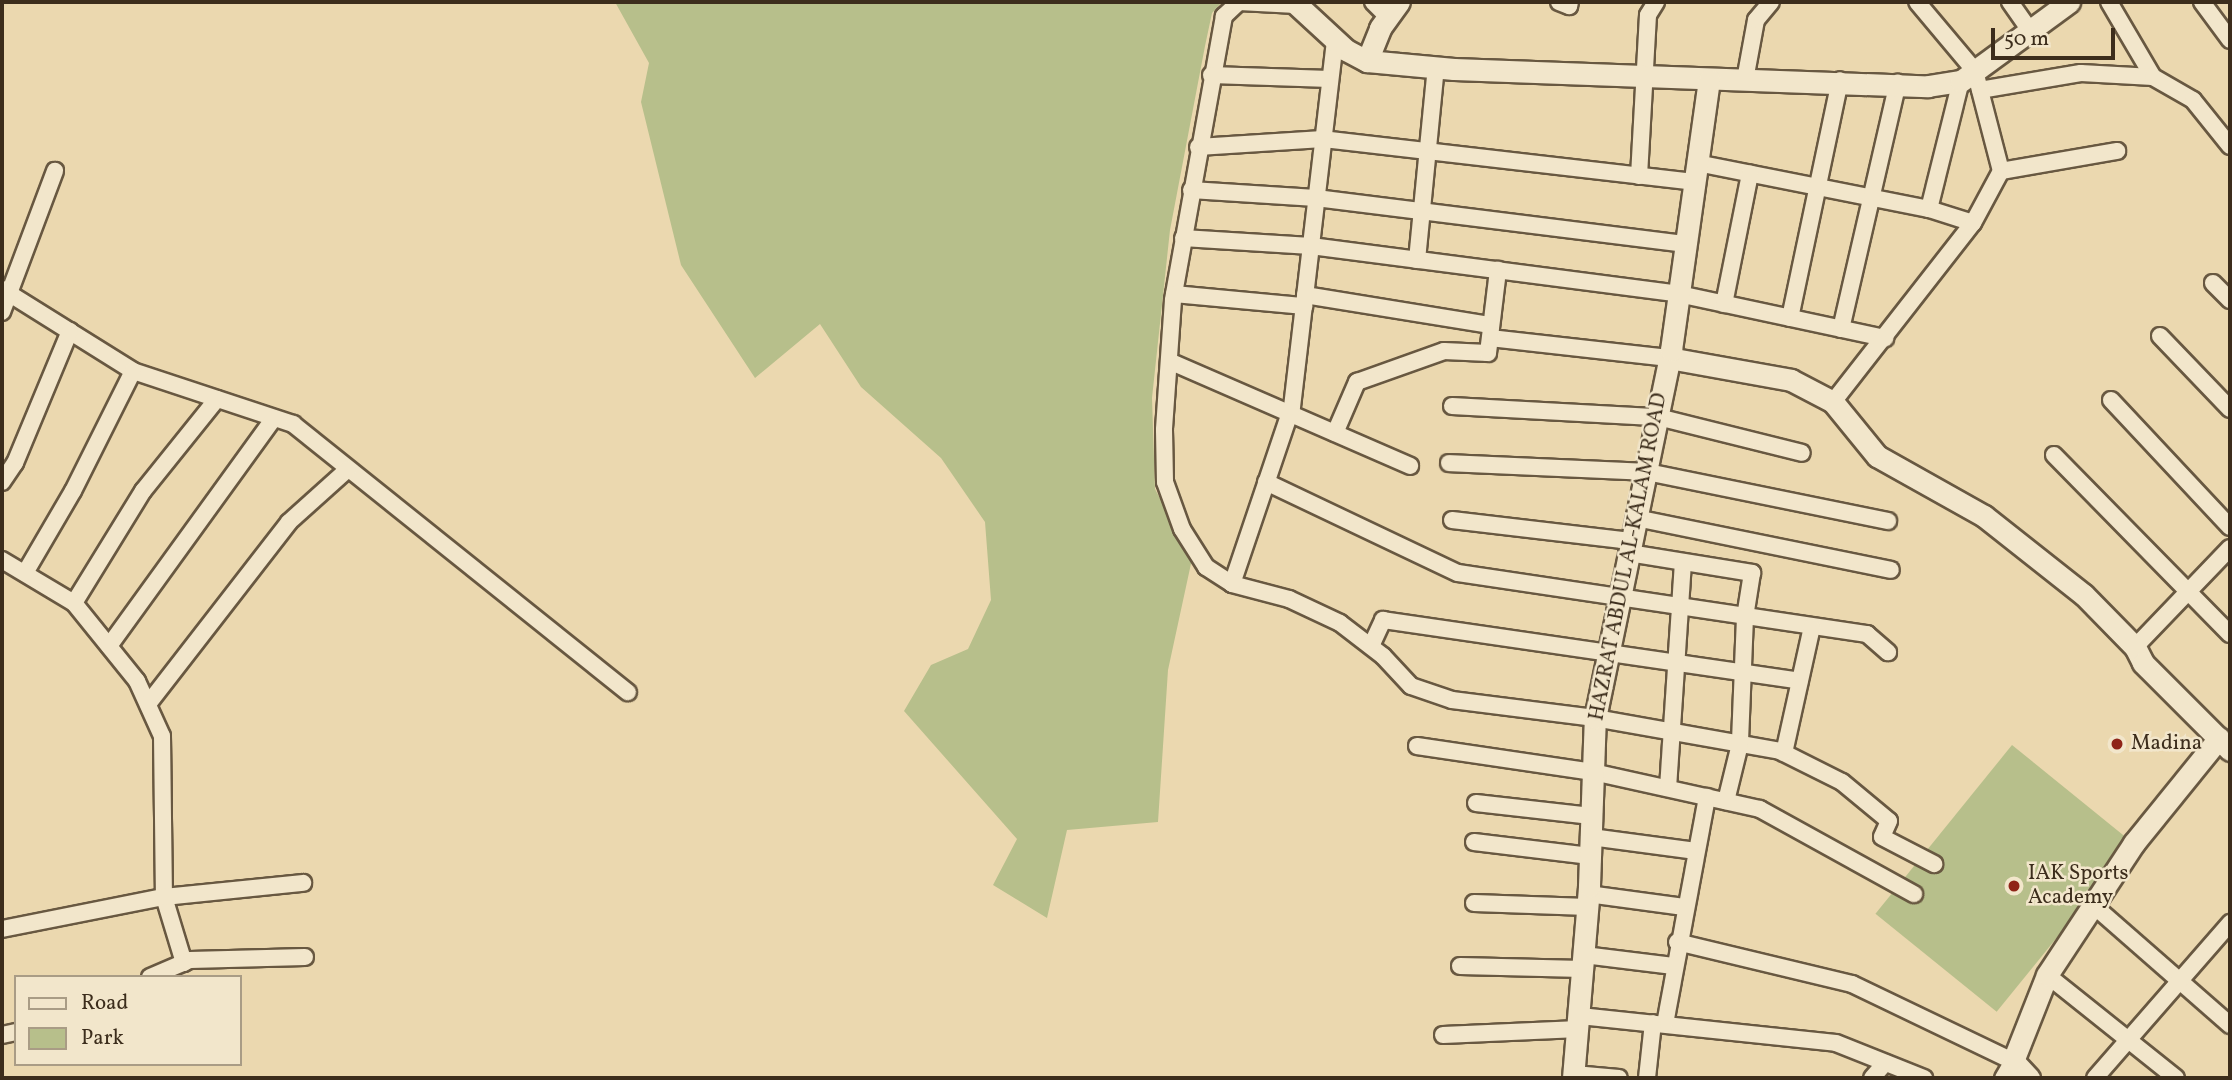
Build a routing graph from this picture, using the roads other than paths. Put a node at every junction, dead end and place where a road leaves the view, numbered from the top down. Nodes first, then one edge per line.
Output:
1 (1559, 2) edge
2 (1570, 2) edge
3 (1656, 2) edge
4 (1771, 2) edge
5 (1917, 2) edge
6 (2010, 2) edge
7 (2069, 2) edge
8 (2109, 2) edge
9 (2202, 2) edge
10 (1295, 4) edge
11 (1387, 7) edge
12 (2030, 31) junction
13 (1335, 40) junction
14 (2230, 40) edge
15 (1367, 61) junction
16 (1436, 68) junction
17 (1210, 75) junction
18 (1643, 77) junction
19 (2153, 77) junction
20 (1330, 79) junction
21 (1709, 80) junction
22 (1745, 80) junction
23 (1840, 80) junction
24 (1972, 81) junction
25 (1898, 82) junction
26 (1323, 139) junction
27 (2230, 146) edge
28 (1199, 147) junction
29 (1428, 150) junction
30 (2117, 151) dead end
31 (55, 171) dead end
32 (2001, 171) junction
33 (1696, 173) junction
34 (1750, 174) junction
35 (1639, 176) junction
36 (1818, 187) junction
37 (1191, 190) junction
38 (1316, 198) junction
39 (1872, 198) junction
40 (1929, 209) junction
41 (1421, 214) junction
42 (1973, 223) junction
43 (1183, 238) junction
44 (1686, 244) junction
45 (1311, 246) junction
46 (1417, 260) junction
47 (1498, 270) junction
48 (2213, 283) dead end
49 (6, 291) edge
50 (1174, 294) junction
51 (1679, 294) junction
52 (1305, 300) junction
53 (2230, 300) edge
54 (1724, 303) junction
55 (2, 312) edge
56 (1790, 318) junction
57 (1841, 329) junction
58 (70, 331) junction
59 (1490, 331) junction
60 (2160, 335) dead end
61 (1885, 338) junction
62 (1670, 358) junction
63 (1168, 361) junction
64 (133, 371) junction
65 (217, 399) junction
66 (2111, 400) dead end
67 (1833, 402) junction
68 (1452, 406) dead end
69 (2230, 409) edge
70 (1290, 414) junction
71 (1658, 417) junction
72 (274, 418) junction
73 (1335, 433) junction
74 (1802, 453) dead end
75 (2054, 455) dead end
76 (1449, 463) dead end
77 (1410, 466) dead end
78 (348, 469) junction
79 (1647, 472) junction
80 (2, 482) edge
81 (1266, 482) junction
82 (1636, 518) junction
83 (1452, 520) dead end
84 (1888, 521) dead end
85 (2230, 527) edge
86 (1630, 547) junction
87 (2230, 548) edge
88 (2, 560) edge
89 (1683, 562) junction
90 (1891, 570) dead end
91 (24, 573) junction
92 (1232, 584) junction
93 (2187, 593) junction
94 (1618, 598) junction
95 (74, 603) junction
96 (1680, 607) junction
97 (1745, 617) junction
98 (1812, 626) junction
99 (2230, 634) edge
100 (109, 646) junction
101 (1371, 646) junction
102 (2135, 647) junction
103 (1888, 652) dead end
104 (1606, 653) junction
105 (1676, 663) junction
106 (1743, 673) junction
107 (1800, 681) junction
108 (628, 692) dead end
109 (148, 704) junction
110 (1595, 718) junction
111 (1671, 732) junction
112 (1740, 744) junction
113 (2225, 744) edge
114 (1417, 746) dead end
115 (1784, 752) junction
116 (1593, 772) junction
117 (1668, 789) junction
118 (1707, 797) junction
119 (1726, 801) junction
120 (1476, 803) dead end
121 (1591, 836) junction
122 (1474, 842) dead end
123 (1696, 851) junction
124 (1934, 864) dead end
125 (303, 883) dead end
126 (1914, 894) dead end
127 (164, 898) junction
128 (1588, 900) junction
129 (1474, 903) dead end
130 (2093, 905) junction
131 (1684, 907) junction
132 (2230, 923) edge
133 (2, 929) edge
134 (1677, 942) junction
135 (305, 957) dead end
136 (184, 962) junction
137 (1584, 962) junction
138 (1460, 966) dead end
139 (1673, 966) junction
140 (155, 975) edge
141 (2047, 975) junction
142 (2179, 980) junction
143 (1580, 1022) junction
144 (1659, 1024) junction
145 (2230, 1025) edge
146 (1443, 1035) dead end
147 (2128, 1039) junction
148 (1885, 1063) junction
149 (2008, 1070) edge
150 (1573, 1076) edge
151 (1619, 1078) edge
152 (1647, 1078) edge
153 (1872, 1078) edge
154 (1924, 1078) edge
155 (2029, 1078) edge
156 (2095, 1078) edge
157 (2176, 1078) edge

1 - 2 street
3 - 18 street
4 - 22 street
5 - 24 street
6 - 12 street
7 - 12 street
8 - 19 street
9 - 14 street
10 - 13 street
10 - 17 street
11 - 15 street
12 - 24 street
13 - 15 street
13 - 20 street
15 - 16 street
16 - 18 street
16 - 29 street
17 - 20 street
17 - 28 street
18 - 21 street
18 - 35 street
19 - 24 street
19 - 27 street
20 - 26 street
21 - 22 street
21 - 33 street, HAZRAT ABDUL AL-KALAM ROAD
22 - 23 street
23 - 25 street
23 - 36 street
24 - 25 street
24 - 32 street
24 - 40 street
25 - 39 street
26 - 28 street
26 - 29 street
26 - 38 street
28 - 37 street
29 - 35 street
29 - 41 street
30 - 32 street
31 - 49 street
32 - 42 street
33 - 34 street
33 - 35 street
33 - 44 street, HAZRAT ABDUL AL-KALAM ROAD
34 - 36 street
34 - 54 street
36 - 39 street
36 - 56 street
37 - 38 street
37 - 43 street
38 - 41 street
38 - 45 street
39 - 40 street
39 - 57 street
40 - 42 street
41 - 44 street
41 - 46 street
42 - 61 street
43 - 45 street
43 - 50 street
44 - 51 street, HAZRAT ABDUL AL-KALAM ROAD
45 - 46 street
45 - 52 street
46 - 47 street
47 - 51 street
47 - 59 street
48 - 53 street
49 - 55 street
49 - 58 street
50 - 52 street
50 - 63 street
51 - 54 street
51 - 62 street, HAZRAT ABDUL AL-KALAM ROAD
52 - 59 street
52 - 70 street
54 - 56 street
56 - 57 street
57 - 61 street
58 - 64 street
58 - 80 street
59 - 62 street
59 - 73 street
60 - 69 street
61 - 67 street
62 - 67 street
62 - 71 street, HAZRAT ABDUL AL-KALAM ROAD
63 - 70 street
63 - 92 street
64 - 65 street
64 - 91 street
65 - 72 street
65 - 95 street
66 - 85 street
67 - 102 street
68 - 71 street
70 - 73 street
70 - 81 street
71 - 74 street
71 - 79 street, HAZRAT ABDUL AL-KALAM ROAD
72 - 78 street
72 - 100 street
73 - 77 street
75 - 93 street
76 - 79 street
78 - 108 street
78 - 109 street
79 - 82 street, HAZRAT ABDUL AL-KALAM ROAD
79 - 84 street
81 - 92 street
81 - 94 street
82 - 86 street, HAZRAT ABDUL AL-KALAM ROAD
82 - 90 street
83 - 86 street
86 - 89 street
86 - 94 street, HAZRAT ABDUL AL-KALAM ROAD
87 - 93 street
88 - 91 street
89 - 96 street
89 - 97 street
91 - 95 street
92 - 101 street
93 - 99 street
93 - 102 street
94 - 96 street
94 - 104 street, HAZRAT ABDUL AL-KALAM ROAD
95 - 100 street
96 - 97 street
96 - 105 street
97 - 98 street
97 - 106 street
98 - 103 street
98 - 107 street
100 - 109 street
101 - 104 street
101 - 110 street
102 - 113 street
104 - 105 street
104 - 110 street, HAZRAT ABDUL AL-KALAM ROAD
105 - 106 street
105 - 111 street
106 - 107 street
106 - 112 street
107 - 115 street
109 - 127 street
110 - 111 street
110 - 116 street, HAZRAT ABDUL AL-KALAM ROAD
111 - 112 street
111 - 117 street
112 - 115 street
112 - 119 street
113 - 130 street
114 - 116 street
115 - 124 street
116 - 117 street
116 - 121 street, HAZRAT ABDUL AL-KALAM ROAD
117 - 118 street
118 - 119 street
118 - 123 street
119 - 126 street
120 - 121 street
121 - 122 street
121 - 123 street
121 - 128 street, HAZRAT ABDUL AL-KALAM ROAD
123 - 131 street
125 - 127 street
127 - 133 street
127 - 136 street
128 - 129 street
128 - 131 street
128 - 137 street, HAZRAT ABDUL AL-KALAM ROAD
130 - 141 street
130 - 142 street
131 - 134 street
132 - 142 street
134 - 139 street
134 - 149 street
135 - 136 street
136 - 140 street
137 - 138 street
137 - 139 street
137 - 143 street, HAZRAT ABDUL AL-KALAM ROAD
139 - 144 street
141 - 147 street
141 - 149 street
142 - 145 street
142 - 147 street
143 - 144 street
143 - 146 street
143 - 150 street, HAZRAT ABDUL AL-KALAM ROAD
144 - 148 street
144 - 152 street
147 - 156 street
147 - 157 street
148 - 153 street
148 - 154 street
149 - 155 street
150 - 151 street

